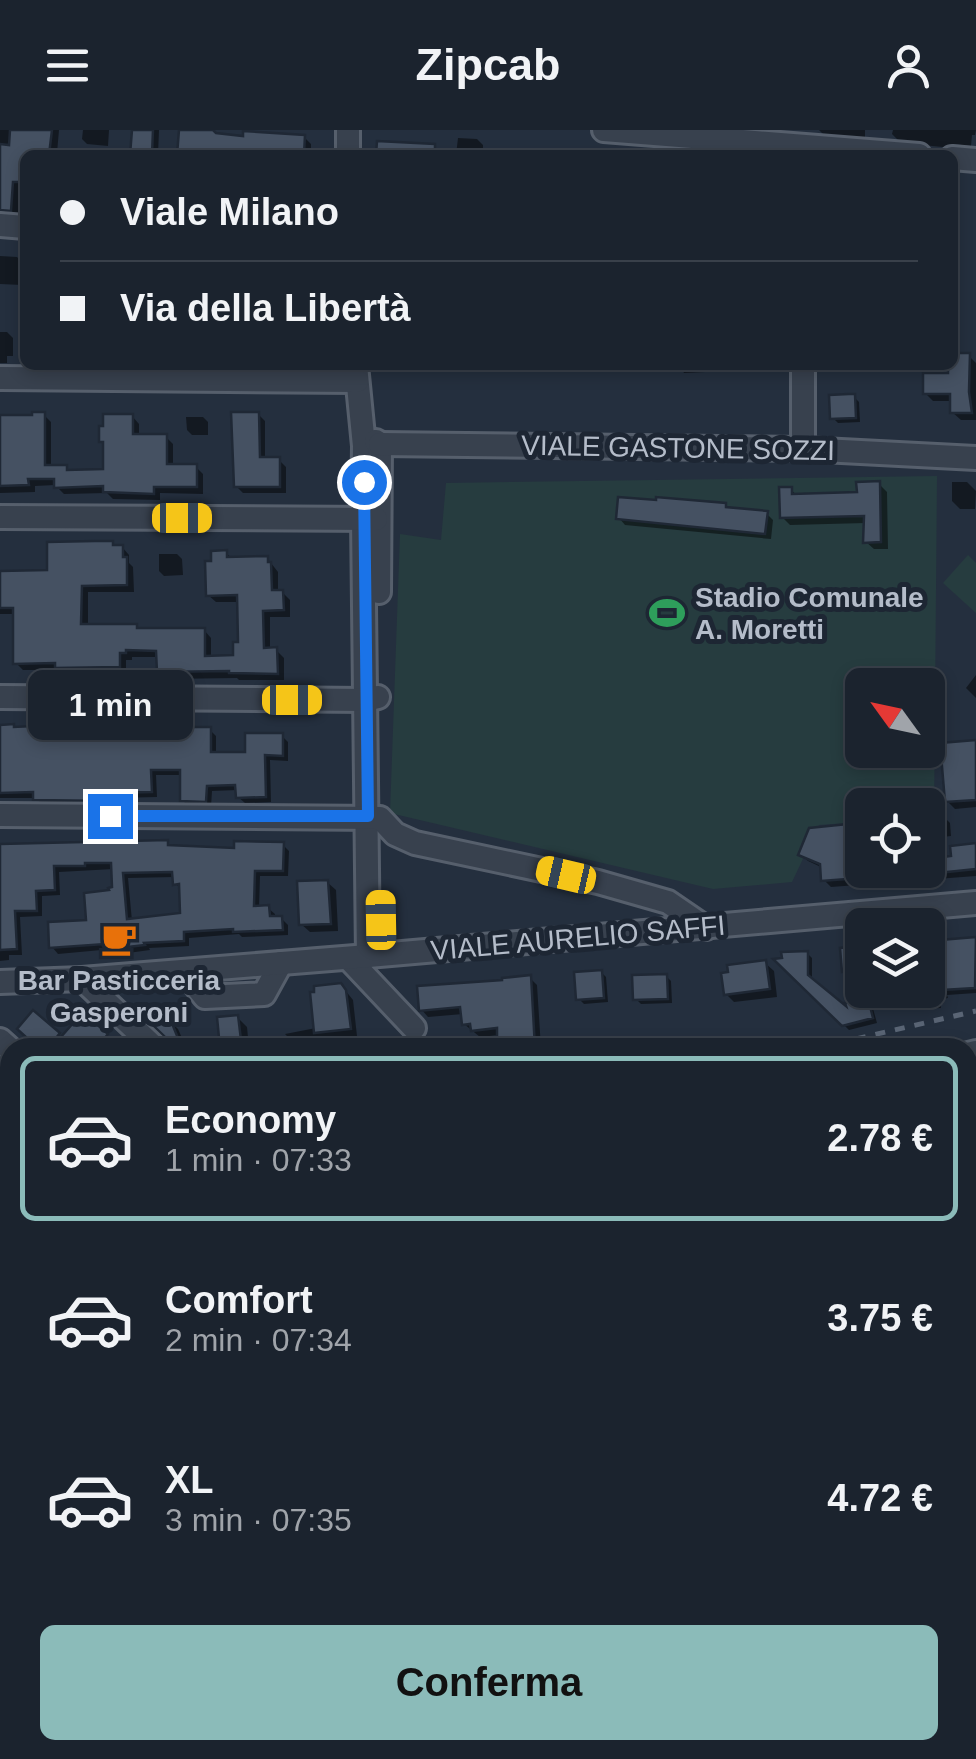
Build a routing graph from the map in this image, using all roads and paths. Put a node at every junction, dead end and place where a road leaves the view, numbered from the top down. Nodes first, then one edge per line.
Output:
1 (604, 130) edge
2 (802, 144) edge
3 (865, 150) edge
4 (802, 370) edge
5 (356, 373) edge
6 (0, 378) edge
7 (371, 436) junction
8 (803, 449) junction
9 (976, 458) edge
10 (0, 517) edge
11 (371, 518) junction
12 (0, 698) edge
13 (372, 698) junction
14 (0, 816) edge
15 (374, 817) junction
16 (976, 903) edge
17 (706, 928) junction
18 (366, 956) junction
19 (82, 979) junction
20 (0, 982) edge
21 (414, 1028) dead end
22 (144, 1038) edge

1 - 2 street
2 - 3 street
4 - 8 street
5 - 6 street
5 - 7 street
7 - 8 street, VIALE GASTONE SOZZI
7 - 11 street
8 - 9 street, VIALE GASTONE SOZZI
10 - 11 street
11 - 13 street
12 - 13 street
13 - 15 street
14 - 15 street
15 - 17 street
15 - 18 street
16 - 17 street, VIALE AURELIO SAFFI
17 - 18 street, VIALE AURELIO SAFFI
18 - 19 street, VIALE AURELIO SAFFI
18 - 21 street
19 - 20 street, VIALE AURELIO SAFFI
19 - 22 street

